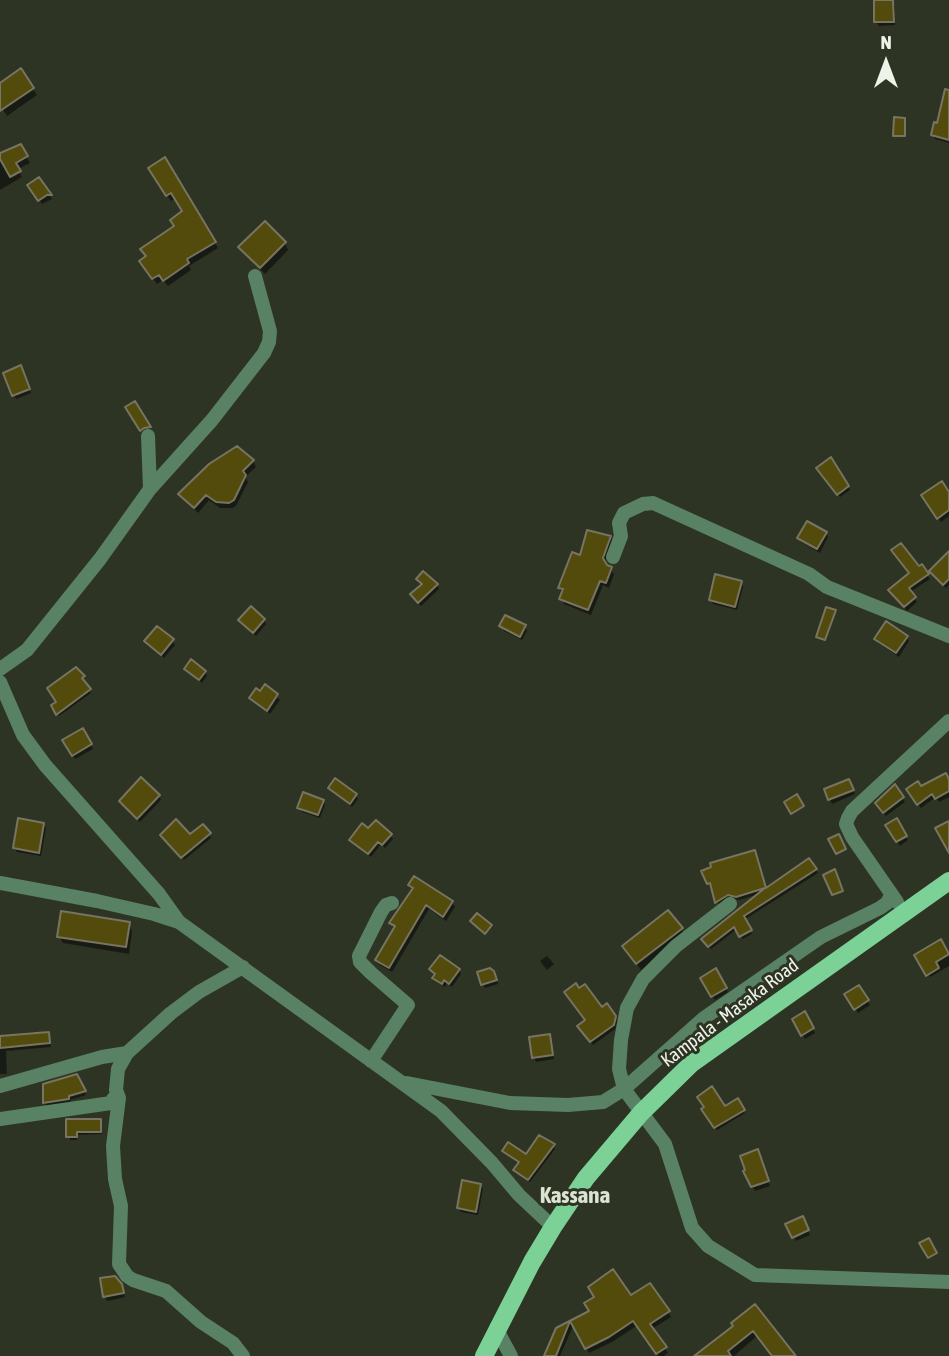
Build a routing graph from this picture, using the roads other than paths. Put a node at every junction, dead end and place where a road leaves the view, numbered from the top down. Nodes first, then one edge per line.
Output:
1 (255, 276) dead end
2 (148, 436) dead end
3 (150, 489) junction
4 (613, 557) dead end
5 (949, 636) edge
6 (0, 669) edge
7 (0, 682) edge
8 (949, 722) edge
9 (949, 881) edge
10 (0, 883) edge
11 (891, 895) junction
12 (392, 902) dead end
13 (730, 904) dead end
14 (903, 912) junction
15 (179, 922) junction
16 (243, 967) junction
17 (127, 1053) junction
18 (371, 1061) junction
19 (402, 1082) junction
20 (0, 1086) edge
21 (624, 1089) junction
22 (119, 1098) junction
23 (641, 1113) junction
24 (0, 1119) edge
25 (553, 1227) junction
26 (949, 1282) edge
27 (496, 1328) junction
28 (243, 1356) edge
29 (484, 1356) edge
30 (511, 1356) edge

1 - 3 street
2 - 3 street
3 - 6 street
4 - 5 street
7 - 15 street
8 - 11 street
9 - 14 main road, Kampala - Masaka Road
10 - 15 street
11 - 14 street
11 - 21 street
12 - 18 street
13 - 21 street
14 - 23 main road, Kampala - Masaka Road
15 - 16 street
16 - 17 street
16 - 18 street
17 - 20 street
17 - 22 street
18 - 19 street
19 - 21 street
19 - 25 street
21 - 23 street
22 - 24 street
22 - 28 street
23 - 25 main road, Kampala - Masaka Road
23 - 26 street
25 - 27 main road, Kampala - Masaka Road
27 - 29 main road, Kampala - Masaka Road
27 - 30 street

